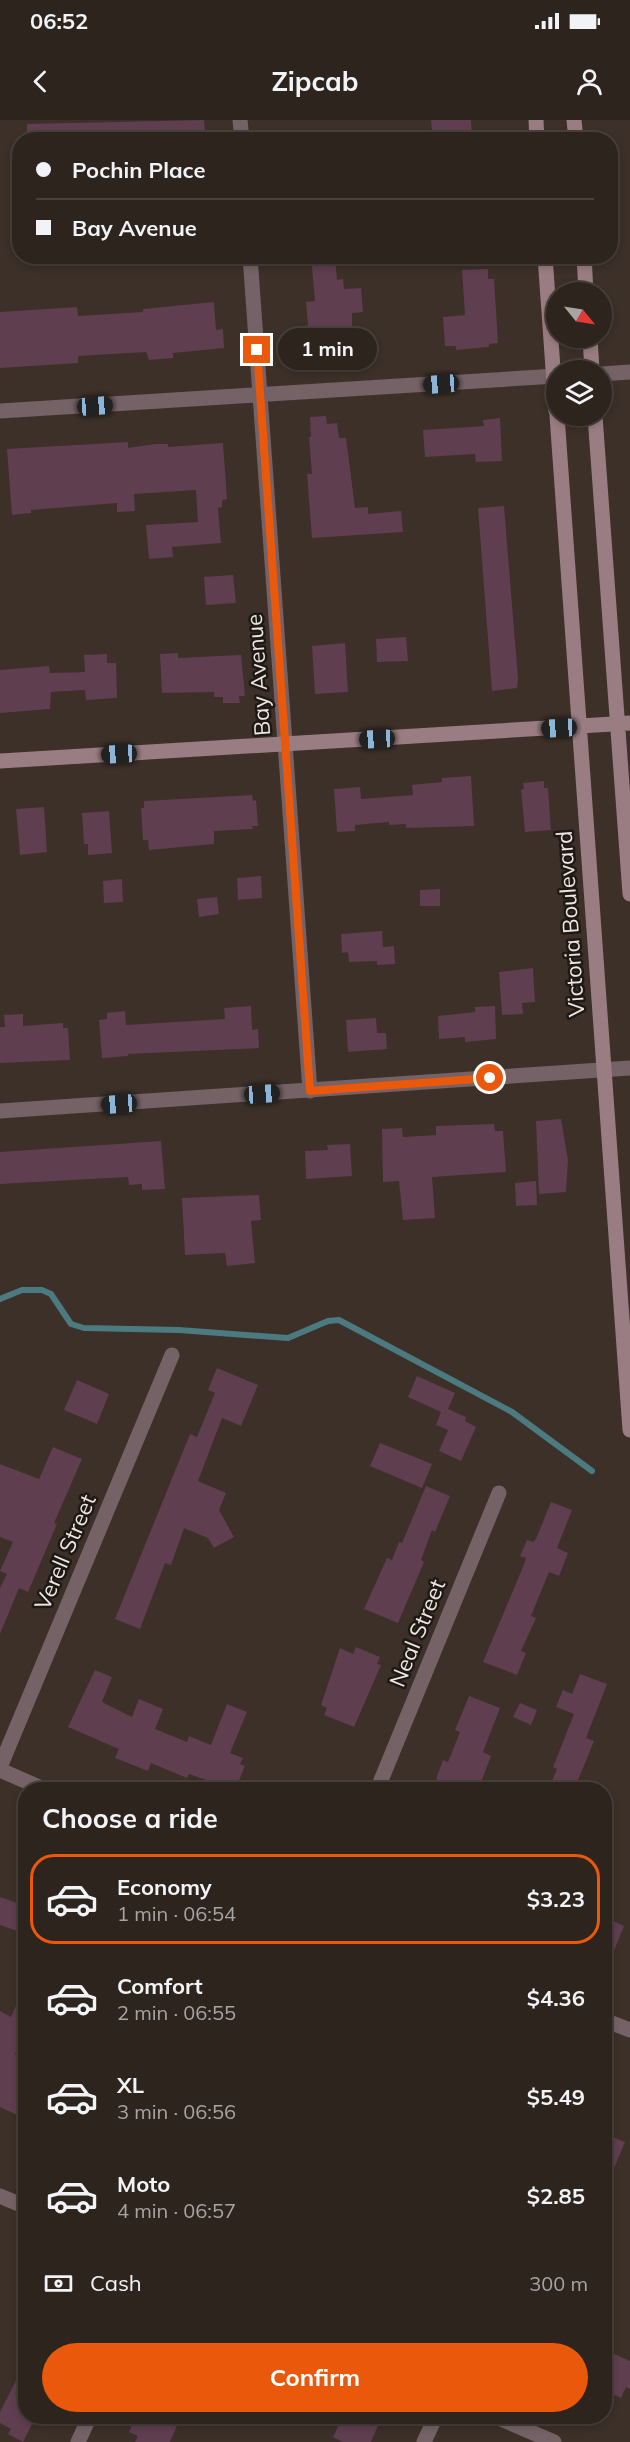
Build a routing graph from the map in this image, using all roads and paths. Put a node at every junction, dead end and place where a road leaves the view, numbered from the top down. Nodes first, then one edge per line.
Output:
1 (251, 264) edge
2 (546, 264) edge
3 (584, 264) edge
4 (585, 282) edge
5 (554, 360) edge
6 (630, 372) edge
7 (612, 373) edge
8 (546, 377) edge
9 (260, 396) junction
10 (0, 411) edge
11 (558, 426) edge
12 (596, 426) edge
13 (624, 723) edge
14 (579, 727) junction
15 (285, 744) junction
16 (0, 761) edge
17 (630, 894) edge
18 (630, 1068) edge
19 (603, 1070) junction
20 (310, 1091) junction
21 (0, 1111) edge
22 (172, 1354) dead end
23 (630, 1430) edge
24 (499, 1493) dead end
25 (0, 1769) edge
26 (28, 1782) edge
27 (380, 1782) edge
28 (612, 2023) edge
29 (630, 2030) edge
30 (0, 2196) edge
31 (18, 2204) edge
32 (86, 2424) edge
33 (432, 2424) edge
34 (512, 2424) edge
35 (78, 2442) edge
36 (424, 2442) edge
37 (554, 2442) edge

1 - 9 street, Bay Avenue
2 - 5 main road
3 - 4 main road
6 - 7 street
8 - 9 street
9 - 10 street
9 - 15 street, Bay Avenue
11 - 14 main road, Victoria Boulevard
12 - 13 main road
13 - 14 main road
13 - 17 main road
14 - 15 main road
14 - 19 main road, Victoria Boulevard
15 - 16 main road
15 - 20 street, Bay Avenue
18 - 19 street
19 - 20 street
19 - 23 main road, Victoria Boulevard
20 - 21 street
22 - 25 street, Verell Street
24 - 27 street, Neal Street
25 - 26 street
28 - 29 street
30 - 31 street
32 - 35 street
33 - 36 street
34 - 37 street

